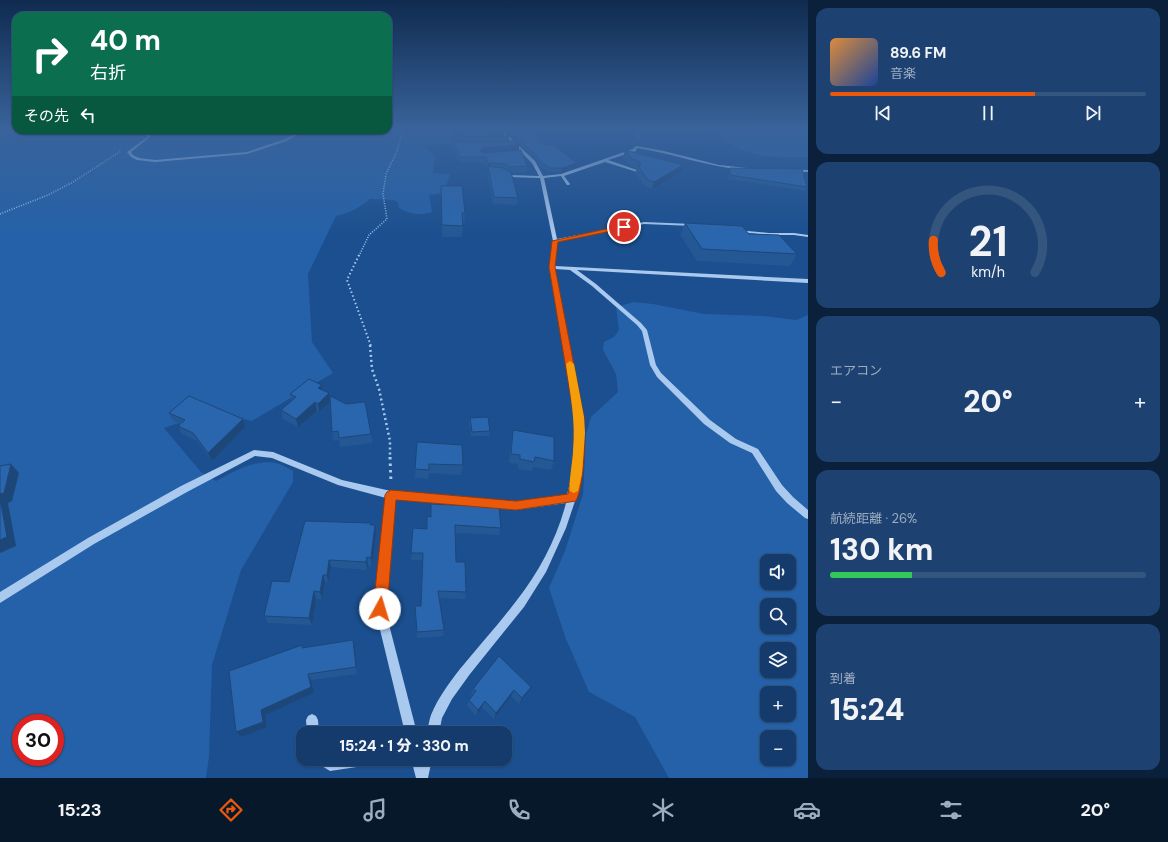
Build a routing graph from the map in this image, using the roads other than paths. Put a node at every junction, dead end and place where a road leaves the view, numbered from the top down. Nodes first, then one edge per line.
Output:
1 (535, 164) edge
2 (593, 164) edge
3 (618, 164) edge
4 (720, 164) edge
5 (501, 171) edge
6 (636, 171) dead end
7 (808, 171) edge
8 (562, 175) junction
9 (542, 177) junction
10 (568, 184) dead end
11 (699, 226) edge
12 (730, 230) edge
13 (808, 236) edge
14 (555, 241) junction
15 (552, 267) junction
16 (572, 268) junction
17 (808, 282) edge
18 (391, 495) junction
19 (572, 498) junction
20 (808, 515) edge
21 (0, 598) edge
22 (312, 720) dead end
23 (312, 726) edge
24 (408, 726) edge
25 (435, 726) edge
26 (419, 766) edge
27 (425, 766) edge

1 - 9 street
2 - 8 street
3 - 6 street
4 - 7 street
5 - 9 street
8 - 9 street
8 - 10 street
9 - 14 street
11 - 14 street
12 - 13 street
14 - 15 street
15 - 16 street
15 - 19 street
16 - 17 street
16 - 20 street
18 - 19 street
18 - 21 street
18 - 24 street
19 - 25 street
22 - 23 street
26 - 27 street

